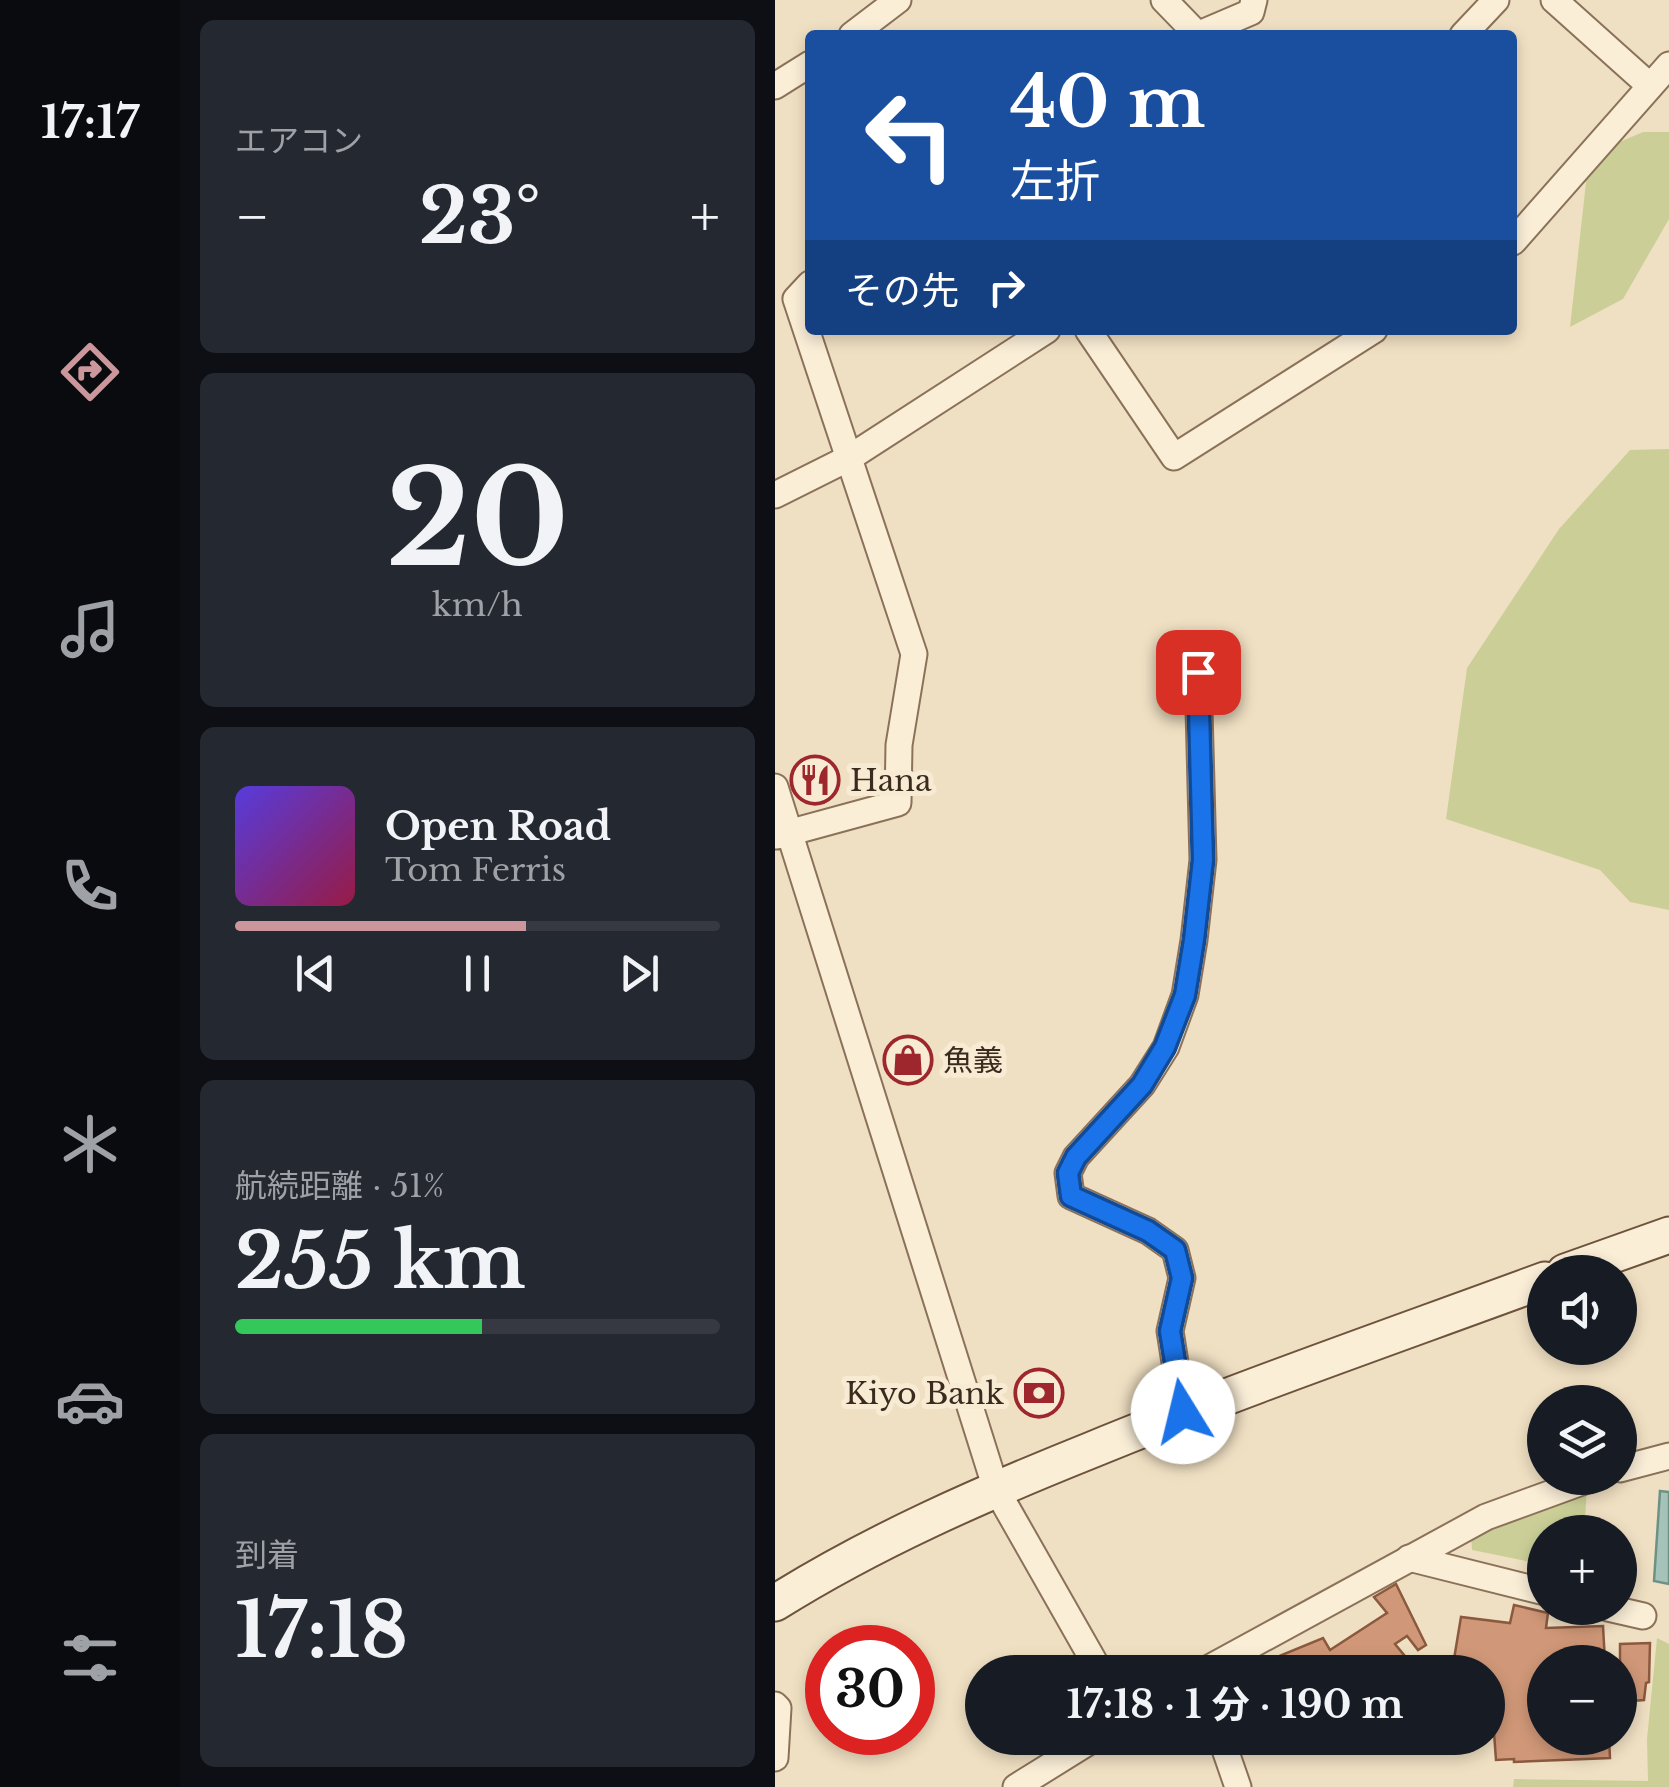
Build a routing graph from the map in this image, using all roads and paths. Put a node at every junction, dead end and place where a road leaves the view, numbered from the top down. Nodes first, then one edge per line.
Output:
1 (898, 0) edge
2 (1164, 0) edge
3 (1255, 0) edge
4 (1496, 0) edge
5 (1554, 0) edge
6 (859, 30) edge
7 (1193, 30) edge
8 (1210, 30) edge
9 (1468, 30) edge
10 (1669, 65) edge
11 (805, 67) edge
12 (775, 86) edge
13 (1650, 86) junction
14 (1517, 237) edge
15 (805, 289) edge
16 (805, 328) edge
17 (807, 335) edge
18 (1039, 335) edge
19 (1091, 335) edge
20 (1366, 335) edge
21 (849, 458) junction
22 (775, 495) edge
23 (1198, 672) dead end
24 (775, 787) edge
25 (782, 835) edge
26 (1669, 1234) edge
27 (1612, 1255) edge
28 (1527, 1287) edge
29 (1183, 1412) junction
30 (1669, 1456) edge
31 (1637, 1464) edge
32 (996, 1489) junction
33 (1546, 1495) edge
34 (1409, 1558) junction
35 (1527, 1588) edge
36 (775, 1603) edge
37 (1637, 1615) edge
38 (1643, 1616) dead end
39 (1090, 1655) edge
40 (1233, 1655) edge
41 (775, 1704) edge
42 (1068, 1755) edge
43 (1227, 1755) edge
44 (775, 1758) edge
45 (1016, 1787) edge
46 (1239, 1787) edge

1 - 6 street
2 - 7 street
3 - 8 street
4 - 9 street
5 - 13 street
10 - 13 street
11 - 12 street
13 - 14 street
15 - 16 street
17 - 21 street
18 - 21 street
19 - 20 street
21 - 22 street
21 - 25 street
23 - 29 street
24 - 25 street
25 - 32 street
26 - 27 main road
28 - 29 main road
29 - 32 main road
30 - 31 street
32 - 36 main road
32 - 39 street
33 - 34 street
34 - 35 street
34 - 40 street
37 - 38 street
41 - 44 street
42 - 45 street
43 - 46 street

